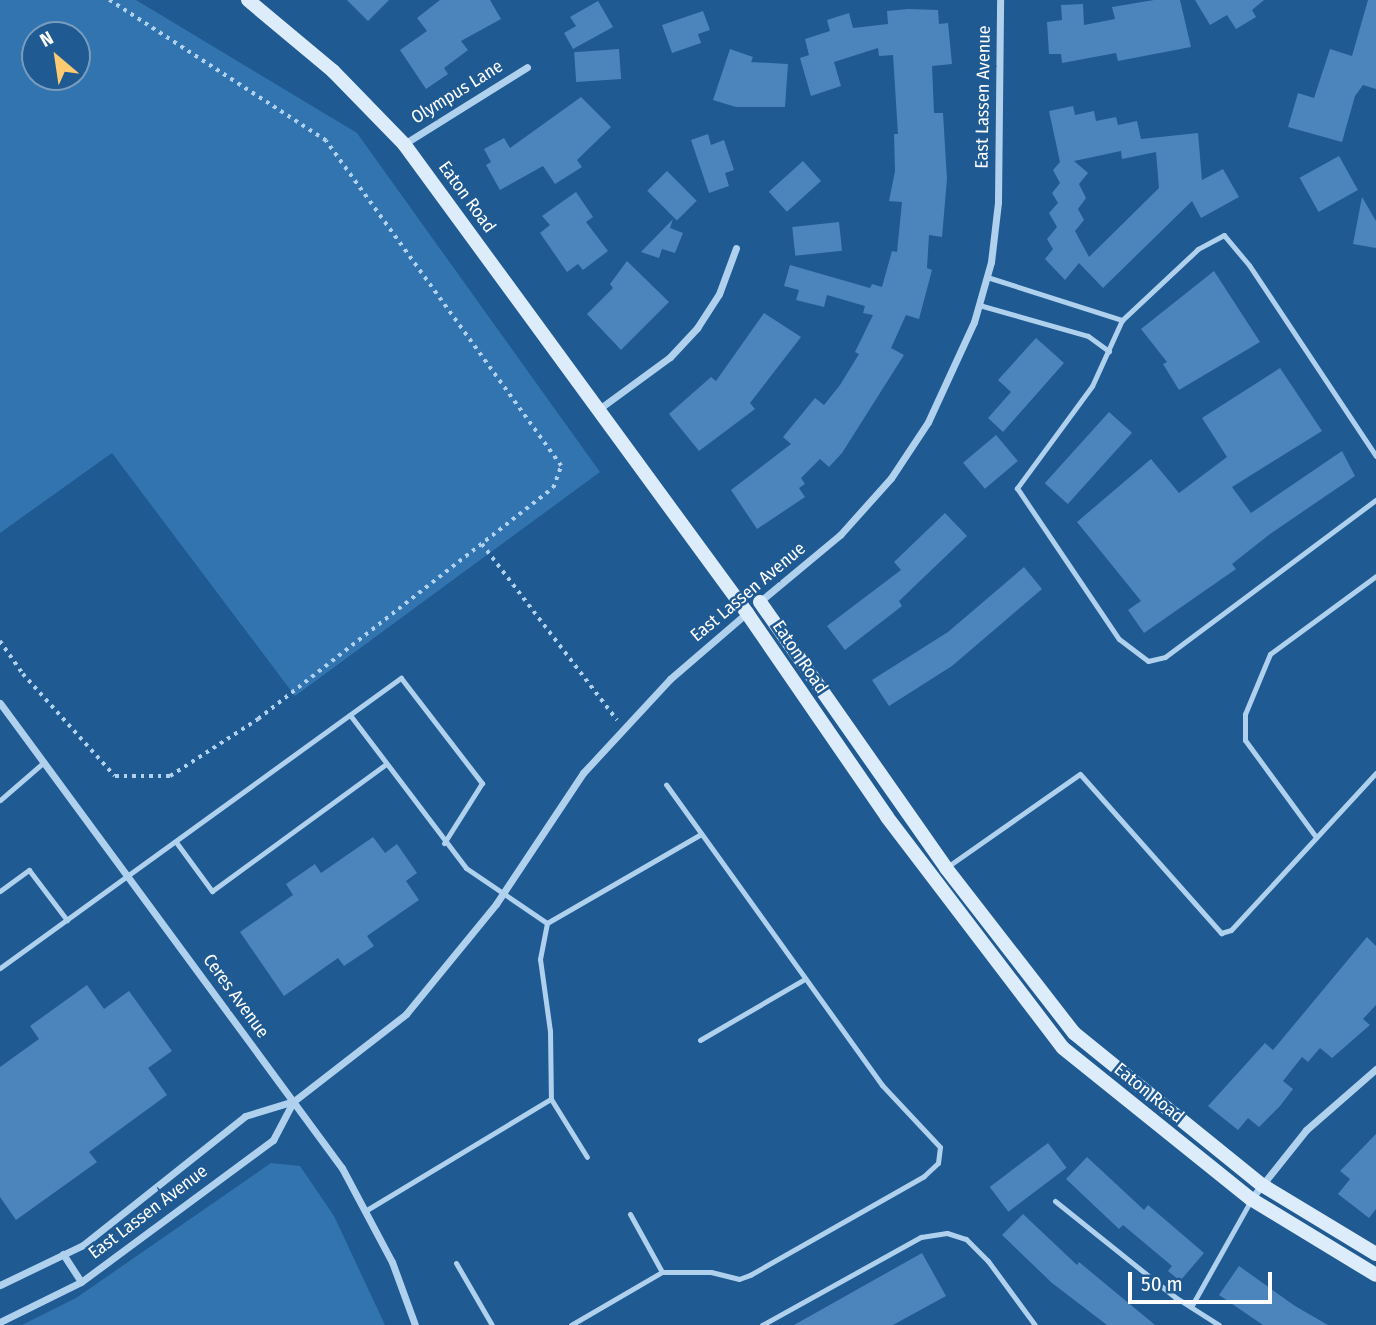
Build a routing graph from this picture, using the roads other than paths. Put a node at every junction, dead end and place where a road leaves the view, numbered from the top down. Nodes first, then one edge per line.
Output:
1 (1000, 0) edge
2 (251, 1) edge
3 (527, 67) dead end
4 (404, 145) junction
5 (736, 248) dead end
6 (987, 277) junction
7 (979, 304) junction
8 (1122, 320) junction
9 (1109, 351) junction
10 (599, 409) junction
11 (1376, 456) edge
12 (1376, 500) edge
13 (1376, 576) edge
14 (760, 601) junction
15 (747, 613) junction
16 (0, 703) edge
17 (350, 715) junction
18 (44, 762) junction
19 (386, 764) junction
20 (1376, 773) edge
21 (666, 784) dead end
22 (0, 800) edge
23 (701, 834) junction
24 (1316, 837) junction
25 (176, 842) junction
26 (444, 843) junction
27 (946, 868) junction
28 (128, 877) junction
29 (933, 877) junction
30 (0, 891) edge
31 (504, 892) junction
32 (67, 920) junction
33 (547, 923) junction
34 (0, 968) edge
35 (805, 979) junction
36 (700, 1040) dead end
37 (1376, 1069) edge
38 (551, 1099) junction
39 (294, 1101) junction
40 (587, 1157) dead end
41 (1262, 1185) junction
42 (1251, 1199) junction
43 (1055, 1201) dead end
44 (365, 1211) junction
45 (630, 1214) dead end
46 (64, 1254) junction
47 (1376, 1254) edge
48 (456, 1263) dead end
49 (662, 1272) junction
50 (1376, 1275) edge
51 (81, 1282) junction
52 (0, 1285) edge
53 (1191, 1307) junction
54 (0, 1322) edge
55 (415, 1325) edge
56 (492, 1325) edge
57 (570, 1325) edge
58 (762, 1325) edge
59 (1035, 1325) edge
60 (1219, 1325) edge

1 - 6 street, East Lassen Avenue
2 - 4 street, Eaton Road
3 - 4 street, Olympus Lane
4 - 10 street, Eaton Road
5 - 10 street
6 - 7 street, East Lassen Avenue
6 - 8 lane
7 - 9 lane
7 - 14 street, East Lassen Avenue
8 - 9 lane
8 - 11 lane
9 - 12 lane
10 - 15 street, Eaton Road
13 - 24 lane
14 - 15 street, East Lassen Avenue
14 - 27 street
15 - 29 street, Eaton Road
15 - 31 street, East Lassen Avenue
16 - 18 street, Ceres Avenue
17 - 19 lane
17 - 25 lane
17 - 26 lane
18 - 22 lane
18 - 28 street, Ceres Avenue
19 - 25 lane
19 - 26 lane
20 - 24 lane
21 - 23 lane
23 - 33 lane
23 - 35 lane
24 - 27 lane
25 - 28 lane
26 - 31 lane
27 - 29 lane
27 - 41 street
28 - 32 lane
28 - 39 street, Ceres Avenue
29 - 42 street, Eaton Road
30 - 32 lane
31 - 33 lane
31 - 39 street, East Lassen Avenue
32 - 34 lane
33 - 38 lane
35 - 36 lane
35 - 49 lane
37 - 41 street
38 - 40 lane
38 - 44 lane
39 - 44 street, Ceres Avenue
39 - 46 street, East Lassen Avenue
39 - 51 street, East Lassen Avenue
41 - 42 street
41 - 47 street
42 - 50 street, Eaton Road
42 - 53 lane
43 - 53 lane
44 - 55 street, Ceres Avenue
45 - 49 lane
46 - 51 street
46 - 52 street, East Lassen Avenue
48 - 56 lane
49 - 57 lane
51 - 54 street, East Lassen Avenue
53 - 60 lane
58 - 59 lane

